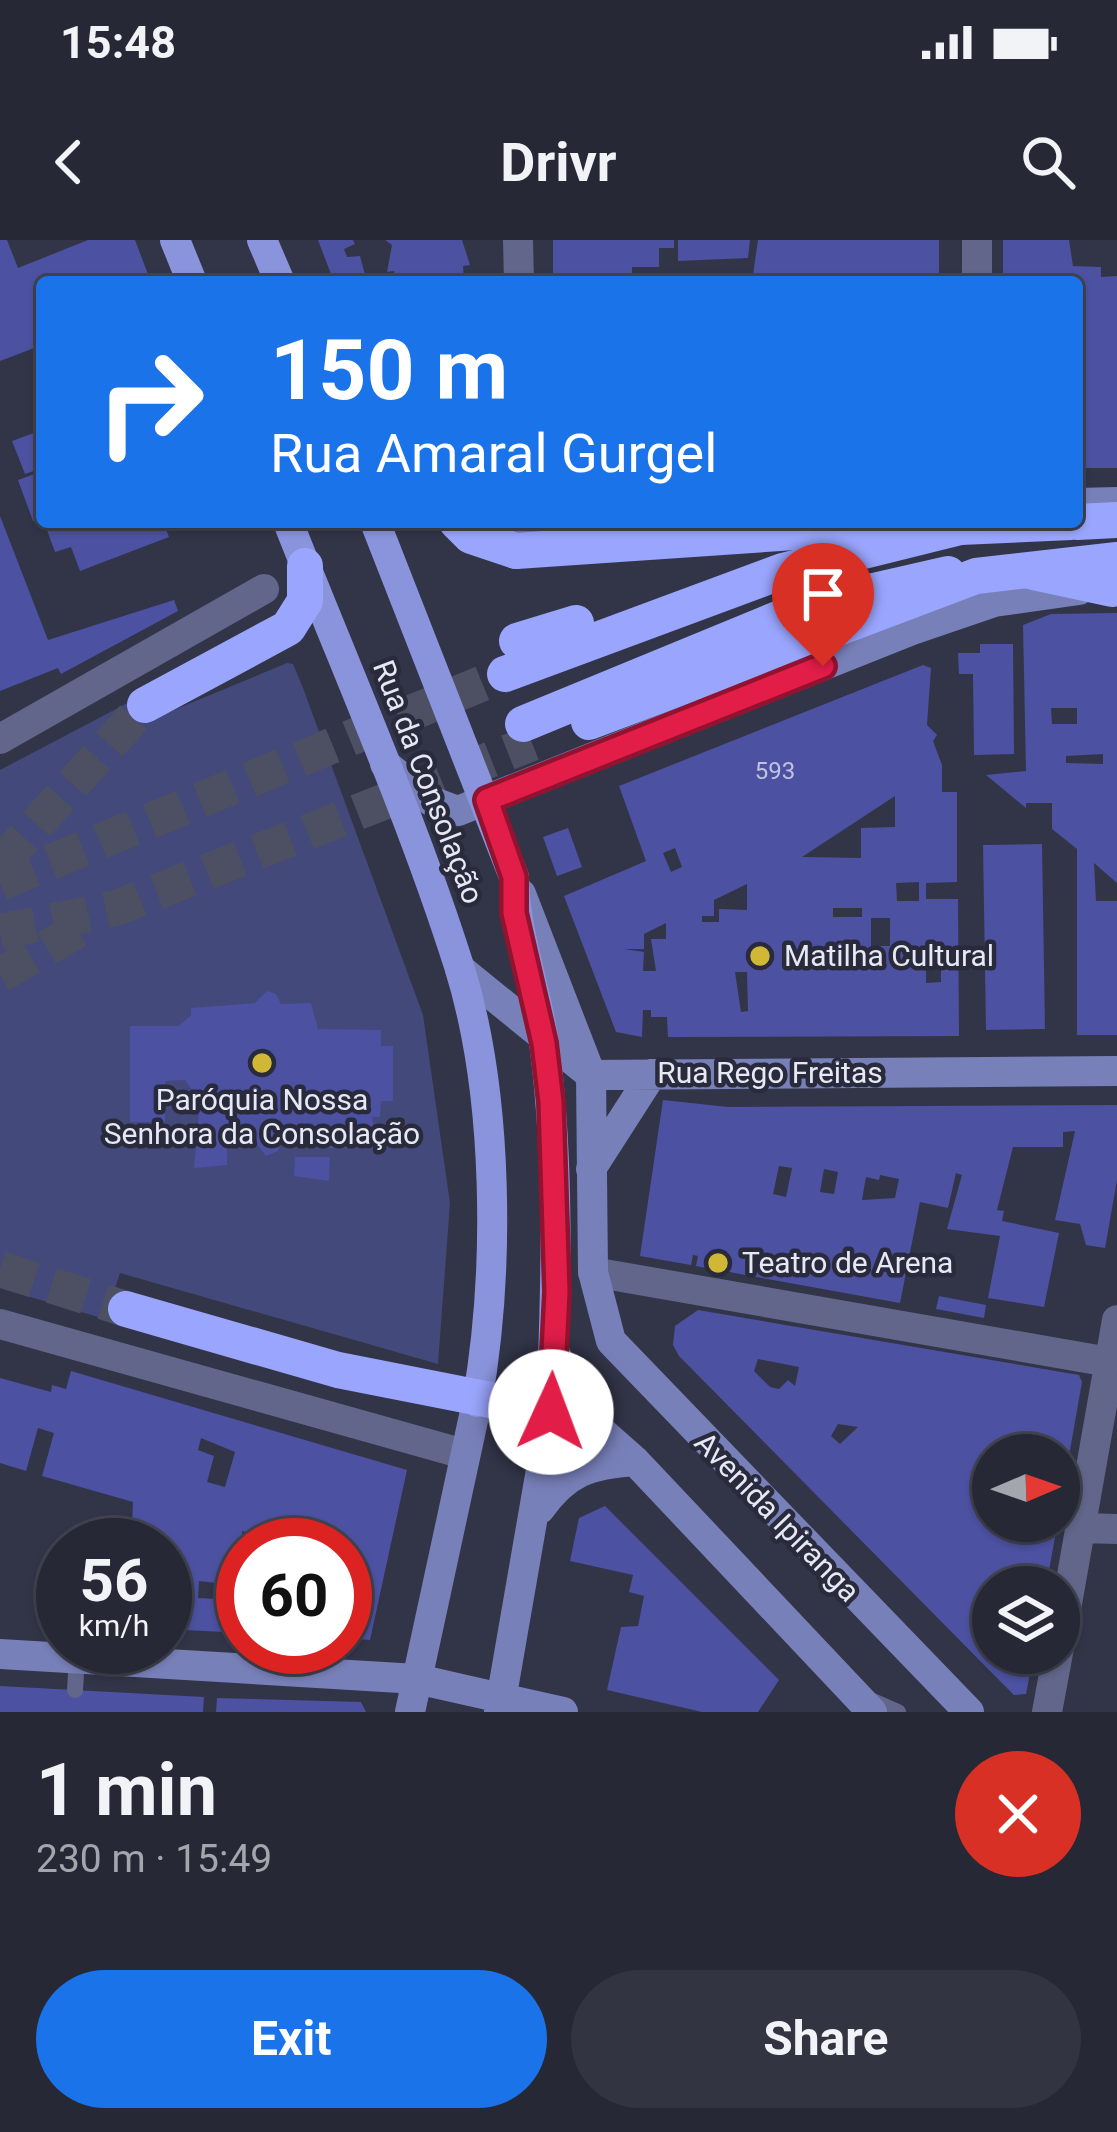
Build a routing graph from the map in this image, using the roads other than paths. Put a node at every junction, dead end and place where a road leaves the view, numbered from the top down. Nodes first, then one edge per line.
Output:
1 (176, 240) edge
2 (262, 240) edge
3 (518, 240) edge
4 (977, 240) edge
5 (190, 276) edge
6 (277, 276) edge
7 (519, 276) edge
8 (977, 276) edge
9 (1117, 502) edge
10 (1083, 503) edge
11 (1117, 520) edge
12 (1083, 522) edge
13 (290, 528) edge
14 (377, 528) edge
15 (463, 528) edge
16 (564, 528) edge
17 (752, 528) edge
18 (882, 528) edge
19 (956, 528) edge
20 (519, 530) edge
21 (305, 566) junction
22 (1115, 579) edge
23 (264, 589) dead end
24 (145, 705) tunnel mouth
25 (0, 739) edge
26 (385, 764) junction
27 (487, 800) junction
28 (514, 877) junction
29 (460, 969) junction
30 (544, 1043) junction
31 (1117, 1071) edge
32 (652, 1074) junction
33 (591, 1075) junction
34 (591, 1169) junction
35 (593, 1272) junction
36 (126, 1309) tunnel mouth
37 (600, 1311) joint
38 (1117, 1319) edge
39 (0, 1324) edge
40 (554, 1351) junction
41 (1109, 1362) junction
42 (477, 1402) junction
43 (551, 1412) junction
44 (464, 1454) junction
45 (635, 1461) junction
46 (535, 1516) junction
47 (1082, 1528) junction
48 (1117, 1529) edge
49 (1075, 1566) edge
50 (0, 1654) edge
51 (36, 1656) edge
52 (192, 1665) edge
53 (76, 1674) edge
54 (1054, 1674) edge
55 (416, 1679) junction
56 (75, 1690) dead end
57 (866, 1704) edge
58 (501, 1705) edge
59 (410, 1712) edge
60 (563, 1712) edge
61 (898, 1712) edge
62 (969, 1712) edge
63 (1047, 1712) edge

1 - 5 main road
2 - 6 main road
3 - 7 street
4 - 8 street
9 - 10 main road
11 - 12 highway
13 - 21 main road, Rua da Consolação
14 - 27 main road, Rua da Consolação
15 - 20 highway
16 - 20 main road
17 - 20 highway, bridge
18 - 19 highway, bridge
21 - 24 highway
21 - 26 main road, Rua da Consolação
22 - 22 highway, bridge
22 - 27 main road
23 - 25 street
26 - 27 main road
26 - 29 main road, Rua da Consolação
27 - 28 main road, Rua da Consolação
28 - 30 main road, Rua da Consolação
28 - 33 main road, Rua da Consolação
29 - 30 main road
29 - 42 main road, Rua da Consolação
30 - 33 main road
30 - 40 main road, Rua da Consolação
31 - 32 main road, Rua Rego Freitas
32 - 33 main road, Rua Rego Freitas
32 - 34 main road
33 - 34 main road, Rua da Consolação
34 - 35 main road, Rua da Consolação
35 - 37 main road, Rua da Consolação
35 - 41 street
36 - 42 highway
37 - 62 main road, Avenida Ipiranga
38 - 41 street
39 - 44 street
40 - 43 main road, Rua da Consolação
40 - 45 main road
41 - 47 street
42 - 43 highway
42 - 44 main road, Rua da Consolação
43 - 46 main road, Rua da Consolação
44 - 55 main road, Rua da Consolação
45 - 46 main road
45 - 57 main road
46 - 58 main road, Rua da Consolação
47 - 48 street
47 - 49 street
50 - 51 main road
52 - 55 main road
53 - 56 lane
54 - 63 street
55 - 58 main road
55 - 59 main road, Rua da Consolação
57 - 61 lane
58 - 60 main road

